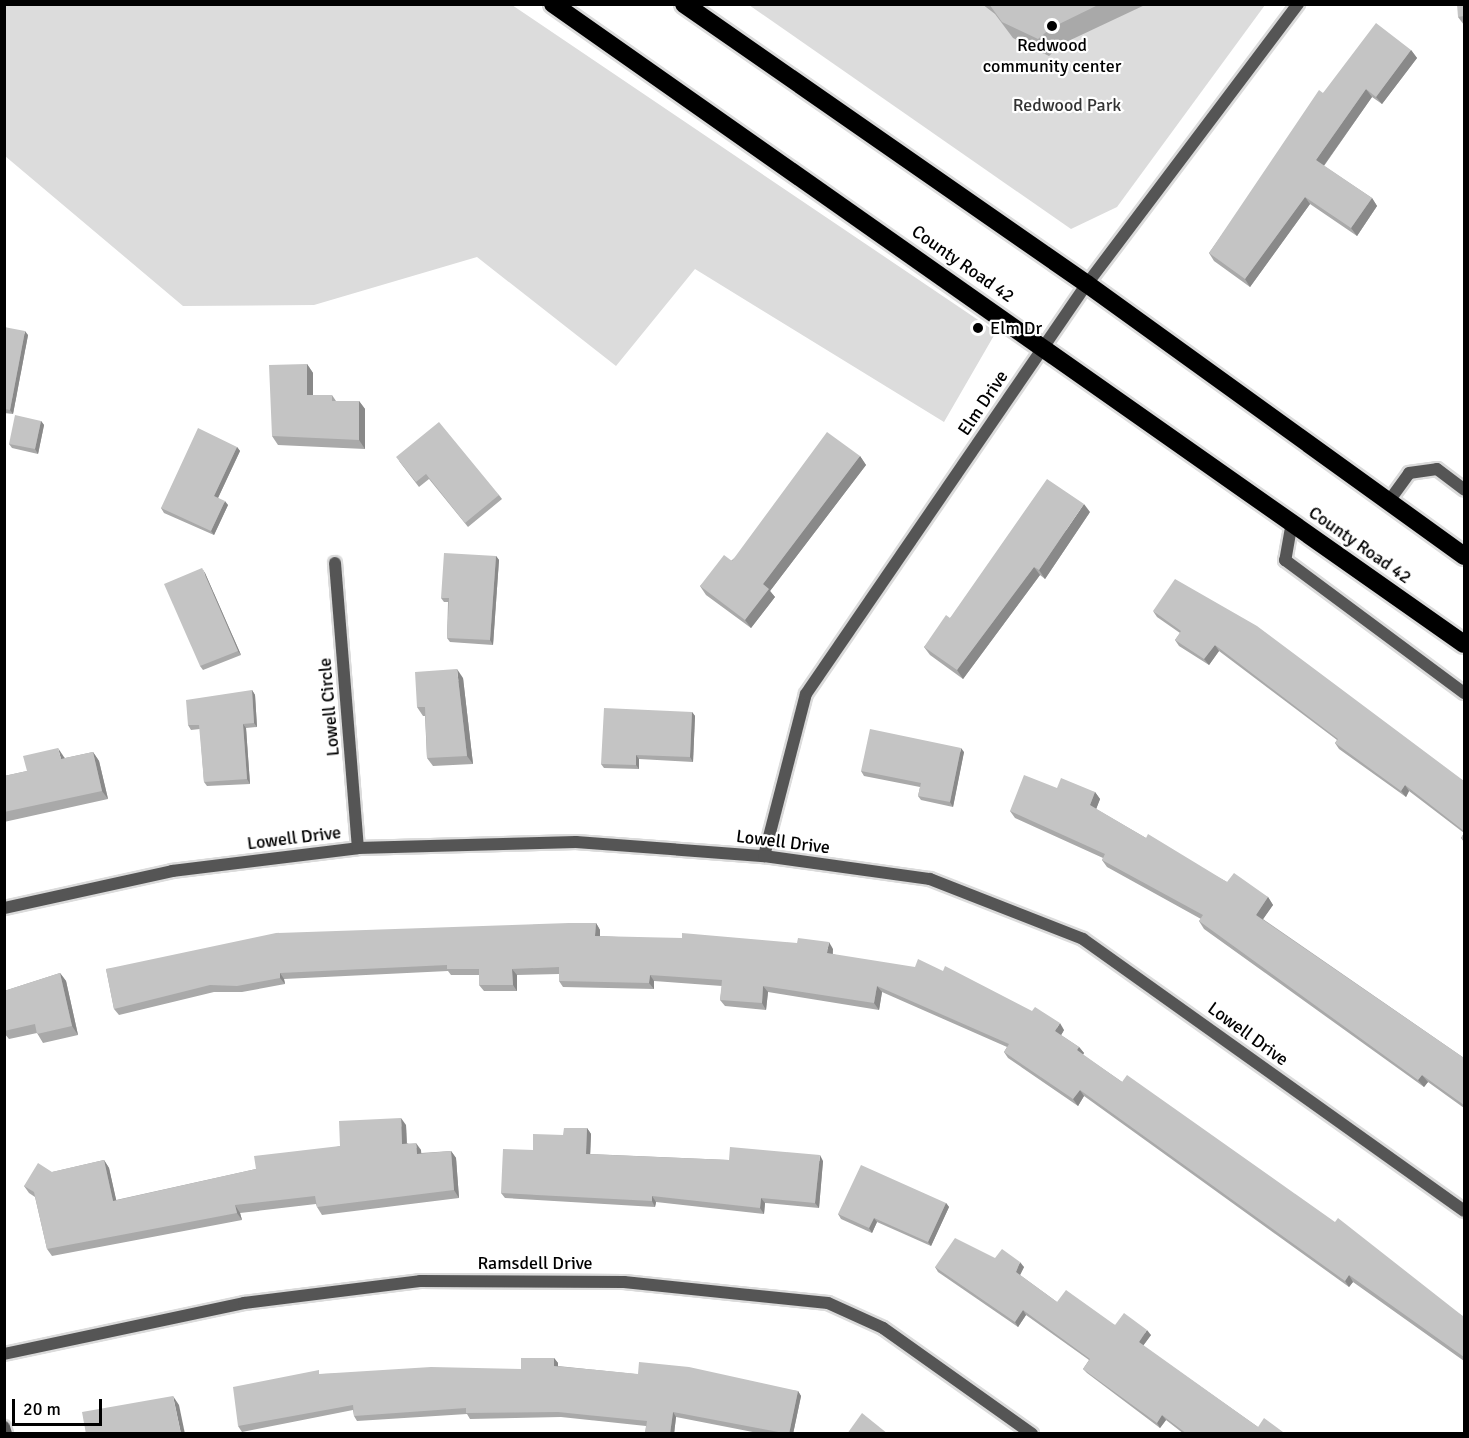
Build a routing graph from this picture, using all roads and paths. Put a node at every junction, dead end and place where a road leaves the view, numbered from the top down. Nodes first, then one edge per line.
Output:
1 (553, 4) edge
2 (684, 4) edge
3 (1298, 4) edge
4 (1087, 284) junction
5 (1044, 346) junction
6 (1464, 489) edge
7 (1389, 501) junction
8 (1292, 522) junction
9 (1464, 556) edge
10 (335, 563) dead end
11 (1464, 644) edge
12 (1464, 693) edge
13 (358, 848) junction
14 (764, 856) junction
15 (4, 908) edge
16 (1464, 1211) edge
17 (4, 1354) edge
18 (4, 1427) edge
19 (6, 1434) edge
20 (1032, 1434) edge

1 - 5 highway, County Road 42
2 - 4 highway
3 - 4 street, Elm Drive
4 - 5 street, Elm Drive
4 - 7 highway
5 - 8 highway, County Road 42
5 - 14 street, Elm Drive
6 - 7 street
7 - 9 highway
8 - 11 highway, County Road 42
8 - 12 street
10 - 13 street, Lowell Circle
13 - 14 street, Lowell Drive
13 - 15 street, Lowell Drive
14 - 16 street, Lowell Drive
17 - 20 street, Ramsdell Drive
18 - 19 street

